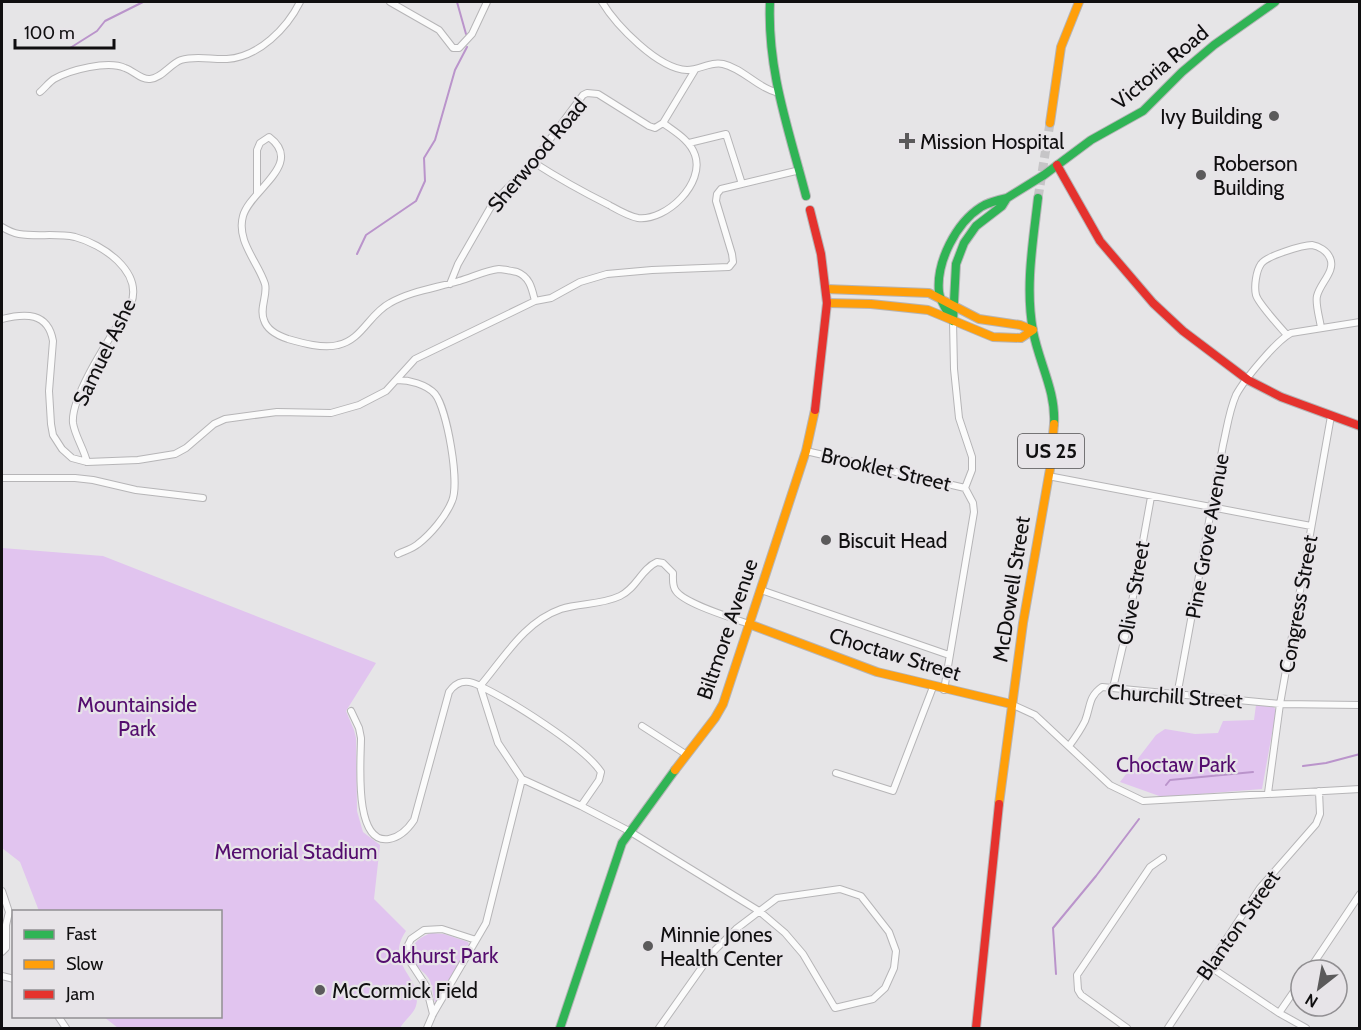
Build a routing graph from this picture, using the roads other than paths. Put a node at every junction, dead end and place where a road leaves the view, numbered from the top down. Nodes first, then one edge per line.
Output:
1 (300, 2) edge
2 (390, 2) edge
3 (487, 2) edge
4 (602, 2) edge
5 (770, 2) edge
6 (1079, 2) edge
7 (1275, 2) edge
8 (695, 70) junction
9 (40, 92) dead end
10 (776, 92) junction
11 (663, 123) junction
12 (1050, 123) tunnel mouth
13 (689, 143) junction
14 (533, 162) junction
15 (1057, 165) junction
16 (800, 170) junction
17 (742, 184) junction
18 (257, 193) junction
19 (806, 196) dead end
20 (1007, 198) junction
21 (1038, 198) tunnel mouth
22 (810, 210) dead end
23 (2, 227) edge
24 (450, 284) junction
25 (826, 288) junction
26 (940, 297) junction
27 (535, 301) junction
28 (826, 303) junction
29 (953, 305) junction
30 (2, 319) edge
31 (953, 321) junction
32 (1359, 322) edge
33 (1321, 328) junction
34 (1033, 330) junction
35 (1287, 335) junction
36 (397, 380) junction
37 (1248, 380) junction
38 (1331, 416) junction
39 (1359, 426) edge
40 (806, 451) junction
41 (87, 462) junction
42 (1048, 476) junction
43 (2, 478) edge
44 (965, 488) junction
45 (1151, 496) junction
46 (203, 498) dead end
47 (1212, 508) junction
48 (1311, 526) junction
49 (398, 554) dead end
50 (761, 590) junction
51 (749, 624) junction
52 (949, 655) junction
53 (480, 686) junction
54 (933, 687) junction
55 (1113, 688) junction
56 (944, 690) junction
57 (1177, 696) junction
58 (1011, 704) junction
59 (1280, 704) junction
60 (1359, 705) edge
61 (351, 711) dead end
62 (642, 726) dead end
63 (1069, 746) junction
64 (687, 754) junction
65 (836, 773) dead end
66 (522, 780) junction
67 (1359, 789) edge
68 (1319, 791) junction
69 (1268, 793) junction
70 (581, 806) junction
71 (629, 831) junction
72 (1163, 858) dead end
73 (2, 891) edge
74 (1359, 894) edge
75 (759, 911) junction
76 (476, 940) junction
77 (2, 952) edge
78 (1316, 958) edge
79 (1209, 966) junction
80 (1289, 999) edge
81 (1280, 1013) junction
82 (433, 1014) junction
83 (427, 1029) edge
84 (560, 1029) edge
85 (659, 1029) edge
86 (976, 1029) edge
87 (1127, 1029) edge
88 (1168, 1029) edge
89 (1306, 1029) edge

1 - 9 street
2 - 3 street
4 - 8 street
5 - 10 main road
6 - 12 main road
7 - 15 main road, Victoria Road
8 - 10 street
8 - 11 street
10 - 16 main road
11 - 13 street
11 - 14 street, Sherwood Road
13 - 14 street
13 - 17 street
14 - 24 street, Sherwood Road
15 - 20 main road, Victoria Road
15 - 37 main road
16 - 17 street
16 - 19 main road
17 - 27 street
18 - 18 street
18 - 24 street
20 - 26 main road, Victoria Road
20 - 29 main road, Victoria Road
21 - 34 main road, McDowell Street / US 25
22 - 25 main road, Biltmore Avenue
23 - 41 street, Samuel Ashe
24 - 27 street
25 - 26 main road
25 - 28 main road, Biltmore Avenue
26 - 29 main road
26 - 31 main road
27 - 36 street
28 - 31 main road
28 - 40 main road, Biltmore Avenue
29 - 31 main road, Victoria Road
29 - 34 main road
30 - 41 street
31 - 34 main road
31 - 44 street
32 - 33 street
33 - 35 street
33 - 35 street
34 - 42 main road, McDowell Street / US 25
35 - 37 street, Pine Grove Avenue
36 - 41 street
36 - 49 street
37 - 38 main road
37 - 47 street, Pine Grove Avenue
38 - 39 main road
38 - 48 street, Congress Street
40 - 44 street, Brooklet Street
40 - 50 main road, Biltmore Avenue
42 - 45 street
42 - 58 main road, McDowell Street / US 25
43 - 46 street
44 - 52 street
45 - 47 street
45 - 55 street, Olive Street
47 - 48 street
47 - 57 street, Pine Grove Avenue
48 - 59 street, Congress Street
50 - 51 main road, Biltmore Avenue
50 - 52 street
51 - 53 street
51 - 54 main road, Choctaw Street
51 - 64 main road, Biltmore Avenue
52 - 56 street
53 - 61 street
53 - 66 street
53 - 70 street
54 - 56 main road, Choctaw Street
54 - 65 street
55 - 57 street, Churchill Street
55 - 63 street, Churchill Street
56 - 58 main road, Choctaw Street
57 - 59 street, Churchill Street
58 - 63 street, Choctaw Street
58 - 86 main road, McDowell Street / US 25
59 - 60 street, Churchill Street
59 - 69 street, Congress Street
62 - 64 street
63 - 69 street, Choctaw Street
64 - 71 main road, Biltmore Avenue
66 - 70 street
66 - 76 street
67 - 68 street, Choctaw Street
68 - 69 street, Choctaw Street
68 - 79 street, Blanton Street
70 - 71 street
71 - 75 street
71 - 84 main road, Biltmore Avenue
72 - 87 street
73 - 77 street
74 - 78 street
75 - 75 street
75 - 85 street
76 - 82 street
76 - 82 street
79 - 81 street
79 - 88 street, Blanton Street
80 - 81 street
81 - 89 street
82 - 83 street

